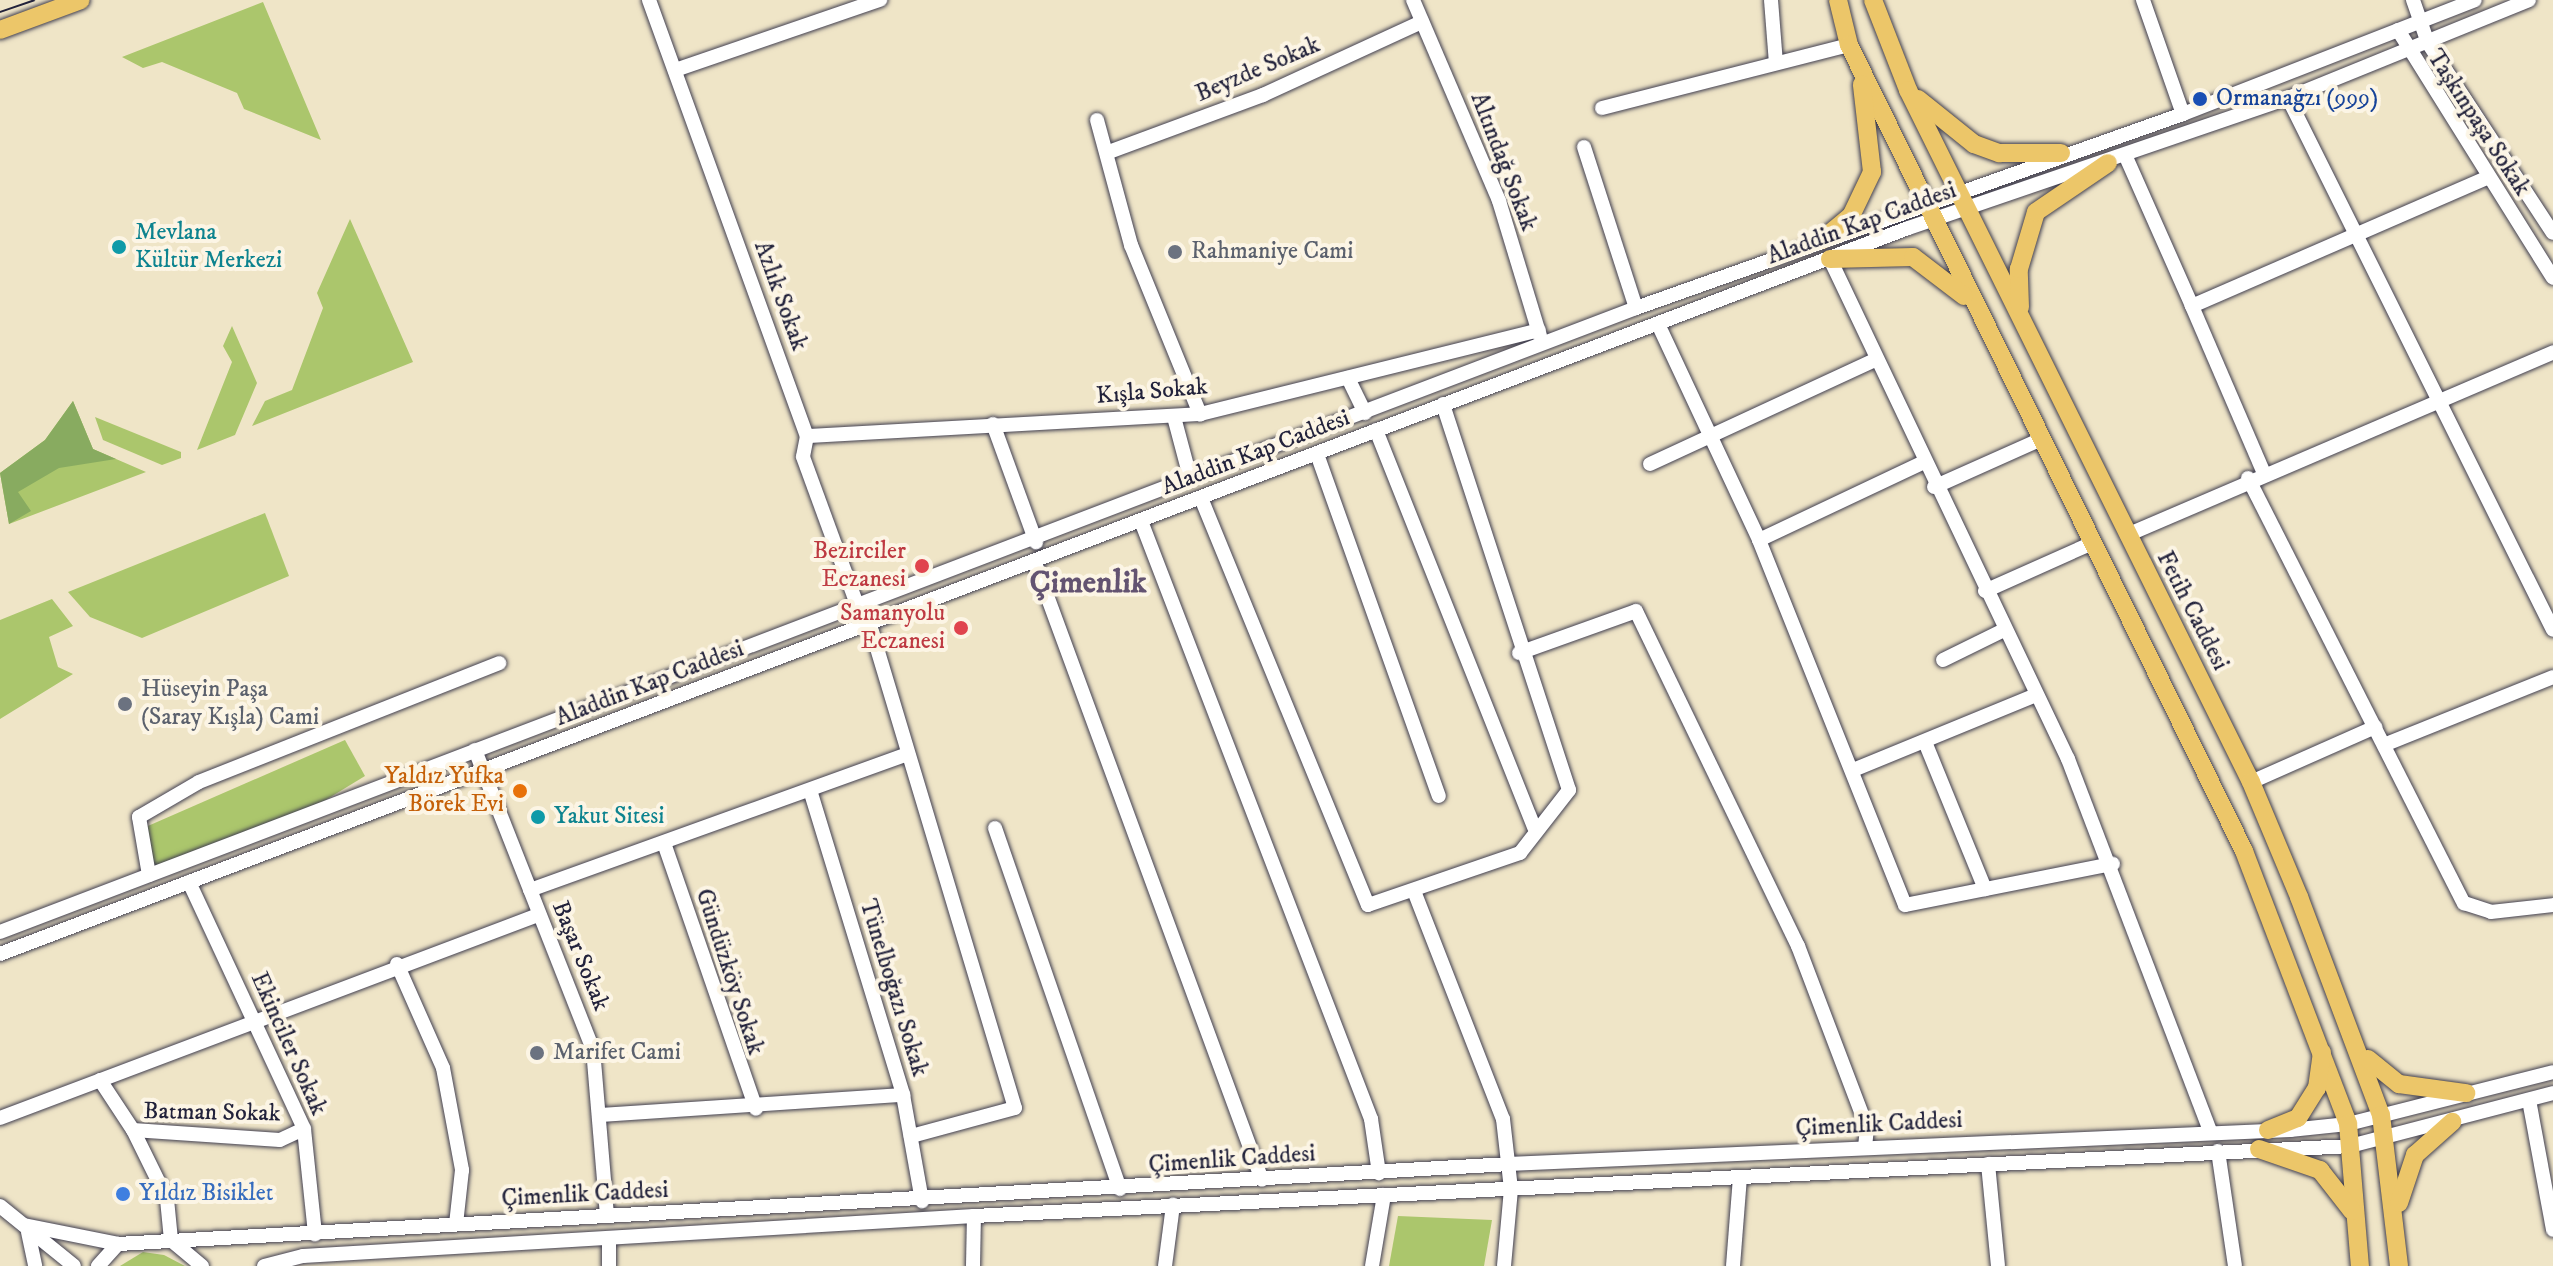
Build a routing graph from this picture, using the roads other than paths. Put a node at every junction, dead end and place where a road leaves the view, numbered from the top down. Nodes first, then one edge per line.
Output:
1 (81, 0) edge
2 (649, 0) edge
3 (880, 0) edge
4 (1413, 0) edge
5 (1771, 0) edge
6 (1838, 0) edge
7 (1873, 0) edge
8 (2143, 0) edge
9 (2413, 0) edge
10 (2475, 0) edge
11 (2529, 0) edge
12 (2420, 21) junction
13 (1422, 22) junction
14 (0, 30) edge
15 (2398, 30) junction
16 (2428, 43) junction
17 (1849, 45) junction
18 (2406, 52) junction
19 (1776, 63) junction
20 (1860, 66) junction
21 (675, 70) junction
22 (1908, 90) junction
23 (2288, 98) junction
24 (1602, 108) dead end
25 (2183, 114) junction
26 (1097, 120) dead end
27 (1584, 147) dead end
28 (1109, 152) junction
29 (2061, 153) junction
30 (2117, 160) junction
31 (2486, 178) junction
32 (1957, 190) junction
33 (1925, 201) junction
34 (1966, 209) junction
35 (1933, 220) junction
36 (2553, 233) edge
37 (2362, 237) junction
38 (1822, 240) junction
39 (1830, 259) junction
40 (2553, 278) edge
41 (2192, 306) junction
42 (1636, 308) junction
43 (1978, 312) junction
44 (2021, 318) junction
45 (1658, 324) junction
46 (1540, 337) junction
47 (2553, 352) edge
48 (1875, 360) junction
49 (1348, 378) junction
50 (2435, 403) junction
51 (1443, 404) junction
52 (1365, 413) junction
53 (1200, 414) junction
54 (1174, 417) junction
55 (993, 424) junction
56 (1376, 430) junction
57 (807, 436) junction
58 (1709, 437) junction
59 (2039, 440) junction
60 (1317, 454) junction
61 (1922, 463) junction
62 (1650, 464) dead end
63 (2263, 471) junction
64 (1190, 477) junction
65 (2248, 478) junction
66 (1934, 487) junction
67 (1201, 498) junction
68 (1141, 521) junction
69 (2127, 535) junction
70 (1759, 540) junction
71 (1036, 542) junction
72 (2090, 544) junction
73 (1035, 563) junction
74 (1985, 591) junction
75 (858, 607) junction
76 (870, 625) junction
77 (2004, 630) junction
78 (2553, 630) edge
79 (1519, 653) junction
80 (1943, 660) dead end
81 (499, 663) dead end
82 (2553, 677) edge
83 (2036, 695) junction
84 (2375, 727) junction
85 (1925, 742) junction
86 (2384, 745) junction
87 (475, 750) junction
88 (907, 754) junction
89 (1853, 770) junction
90 (480, 772) junction
91 (2251, 782) junction
92 (810, 790) junction
93 (1439, 796) dead end
94 (995, 828) dead end
95 (1534, 828) junction
96 (665, 846) junction
97 (2113, 864) junction
98 (149, 875) junction
99 (189, 882) junction
100 (1985, 889) junction
101 (530, 890) junction
102 (1414, 891) junction
103 (2553, 905) edge
104 (538, 915) junction
105 (0, 932) edge
106 (0, 954) edge
107 (397, 964) junction
108 (253, 1020) junction
109 (2323, 1045) junction
110 (2364, 1054) junction
111 (2553, 1072) edge
112 (100, 1080) junction
113 (2466, 1093) junction
114 (2553, 1093) edge
115 (903, 1095) junction
116 (2529, 1100) junction
117 (756, 1109) junction
118 (600, 1115) junction
119 (2381, 1115) junction
120 (0, 1118) edge
121 (2452, 1122) junction
122 (2348, 1124) junction
123 (304, 1129) junction
124 (133, 1130) junction
125 (2268, 1130) junction
126 (2210, 1131) junction
127 (911, 1136) junction
128 (2386, 1139) junction
129 (2350, 1146) junction
130 (1865, 1148) junction
131 (2259, 1149) junction
132 (2218, 1151) junction
133 (1508, 1164) junction
134 (1988, 1164) junction
135 (1379, 1173) junction
136 (1740, 1177) junction
137 (1262, 1180) junction
138 (1120, 1189) junction
139 (1511, 1189) junction
140 (1384, 1195) junction
141 (922, 1201) junction
142 (1173, 1205) junction
143 (0, 1206) edge
144 (607, 1214) junction
145 (974, 1216) junction
146 (2396, 1222) junction
147 (456, 1224) junction
148 (24, 1225) junction
149 (2553, 1230) edge
150 (2357, 1232) junction
151 (315, 1234) junction
152 (171, 1240) junction
153 (609, 1242) junction
154 (118, 1244) junction
155 (70, 1262) edge
156 (268, 1265) edge
157 (35, 1266) edge
158 (98, 1266) edge
159 (202, 1266) edge
160 (609, 1266) edge
161 (973, 1266) edge
162 (1165, 1266) edge
163 (1372, 1266) edge
164 (1504, 1266) edge
165 (1733, 1266) edge
166 (1998, 1266) edge
167 (2235, 1266) edge
168 (2360, 1266) edge
169 (2399, 1266) edge

1 - 14 main road
2 - 21 street, Azlık Sokak
3 - 21 street
4 - 13 street, Altındağ Sokak
5 - 19 street
6 - 17 main road
7 - 22 main road, Fetih Caddesi
8 - 25 street
9 - 12 street
10 - 12 street, Aladdin Kap Caddesi
11 - 16 street, Aladdin Kap Caddesi
12 - 15 street, Aladdin Kap Caddesi
12 - 16 street
13 - 28 street, Beyzde Sokak
13 - 46 street, Altındağ Sokak
15 - 18 street, Taşkınpaşa Sokak
15 - 25 street, Aladdin Kap Caddesi
16 - 18 street, Aladdin Kap Caddesi
16 - 36 street
17 - 19 street
17 - 20 main road
18 - 23 street, Aladdin Kap Caddesi
18 - 31 street, Taşkınpaşa Sokak
19 - 24 street
20 - 33 main road
20 - 38 main road
21 - 57 street, Azlık Sokak
22 - 29 main road
22 - 32 main road, Fetih Caddesi
23 - 30 street, Aladdin Kap Caddesi
23 - 37 street
25 - 29 street, Aladdin Kap Caddesi
26 - 28 street
27 - 42 street
28 - 53 street
29 - 32 street, Aladdin Kap Caddesi
30 - 34 street, Aladdin Kap Caddesi
30 - 41 street
30 - 44 main road
31 - 37 street
31 - 40 street, Taşkınpaşa Sokak
32 - 33 street, Aladdin Kap Caddesi
32 - 34 main road, Fetih Caddesi
33 - 35 main road
33 - 38 street, Aladdin Kap Caddesi
34 - 35 street, Aladdin Kap Caddesi
34 - 44 main road, Fetih Caddesi
35 - 39 street, Aladdin Kap Caddesi
35 - 43 main road
37 - 41 street
37 - 50 street
38 - 42 street, Aladdin Kap Caddesi
39 - 43 main road
39 - 45 street, Aladdin Kap Caddesi
39 - 48 street
41 - 63 street
42 - 46 street, Aladdin Kap Caddesi
43 - 59 main road
44 - 69 main road, Fetih Caddesi
45 - 51 street, Aladdin Kap Caddesi
45 - 58 street
46 - 49 street, Kışla Sokak
46 - 52 street, Aladdin Kap Caddesi
47 - 50 street
48 - 58 street
48 - 61 street
49 - 52 street
49 - 53 street, Kışla Sokak
50 - 63 street
50 - 78 street
51 - 56 street, Aladdin Kap Caddesi
51 - 79 street
52 - 64 street, Aladdin Kap Caddesi
53 - 54 street, Kışla Sokak
54 - 55 street, Kışla Sokak
54 - 64 street
55 - 57 street, Kışla Sokak
55 - 71 street
56 - 60 street, Aladdin Kap Caddesi
56 - 95 street
57 - 75 street, Azlık Sokak
58 - 62 street
58 - 70 street
59 - 66 street
59 - 72 main road
60 - 67 street, Aladdin Kap Caddesi
60 - 93 street
61 - 66 street
61 - 70 street
63 - 65 street
64 - 71 street, Aladdin Kap Caddesi
65 - 69 street
65 - 84 street
66 - 74 street
67 - 68 street, Aladdin Kap Caddesi
67 - 102 street
68 - 73 street, Aladdin Kap Caddesi
68 - 135 street
69 - 91 main road, Fetih Caddesi
70 - 89 street
71 - 75 street, Aladdin Kap Caddesi
72 - 74 street
72 - 109 main road
73 - 76 street, Aladdin Kap Caddesi
73 - 137 street
74 - 77 street
75 - 87 street, Aladdin Kap Caddesi
76 - 88 street
76 - 90 street, Aladdin Kap Caddesi
77 - 80 street
77 - 83 street
79 - 95 street
79 - 130 street
81 - 98 street
82 - 86 street
83 - 85 street
83 - 97 street
84 - 86 street
84 - 91 street
85 - 89 street
85 - 100 street
86 - 103 street
87 - 90 street, Başar Sokak
87 - 98 street, Aladdin Kap Caddesi
88 - 92 street
88 - 127 street
89 - 100 street
90 - 99 street, Aladdin Kap Caddesi
90 - 101 street, Başar Sokak
91 - 110 main road, Fetih Caddesi
92 - 96 street
92 - 115 street, Tünelboğazı Sokak
94 - 138 street
95 - 102 street
96 - 101 street
96 - 117 street, Gündüzköy Sokak
97 - 100 street
97 - 126 street
98 - 105 street, Aladdin Kap Caddesi
99 - 106 street, Aladdin Kap Caddesi
99 - 108 street, Ekinciler Sokak
101 - 104 street, Başar Sokak
102 - 133 street
104 - 107 street
104 - 118 street, Başar Sokak
107 - 108 street
107 - 147 street
108 - 112 street
108 - 123 street, Ekinciler Sokak
109 - 122 main road
109 - 125 main road
110 - 113 main road
110 - 119 main road, Fetih Caddesi
111 - 113 street, Çimenlik Caddesi
112 - 120 street
112 - 124 street
113 - 119 street, Çimenlik Caddesi
114 - 116 street, Çimenlik Caddesi
115 - 117 street
115 - 127 street, Tünelboğazı Sokak
116 - 121 street, Çimenlik Caddesi
116 - 149 street
117 - 118 street
118 - 144 street, Başar Sokak
119 - 122 street, Çimenlik Caddesi
119 - 128 main road, Fetih Caddesi
121 - 128 street, Çimenlik Caddesi
121 - 146 main road
122 - 125 street, Çimenlik Caddesi
122 - 129 main road
123 - 124 street, Batman Sokak
123 - 151 street, Ekinciler Sokak
124 - 152 street, Batman Sokak
125 - 126 street, Çimenlik Caddesi
126 - 130 street, Çimenlik Caddesi
127 - 141 street, Tünelboğazı Sokak
128 - 129 street, Çimenlik Caddesi
128 - 146 main road, Fetih Caddesi
129 - 131 street, Çimenlik Caddesi
129 - 150 main road
130 - 133 street, Çimenlik Caddesi
131 - 132 street, Çimenlik Caddesi
131 - 150 main road
132 - 134 street, Çimenlik Caddesi
132 - 167 street
133 - 135 street, Çimenlik Caddesi
133 - 139 street
134 - 136 street, Çimenlik Caddesi
134 - 166 street
135 - 137 street, Çimenlik Caddesi
136 - 139 street, Çimenlik Caddesi
136 - 165 street
137 - 138 street, Çimenlik Caddesi
138 - 141 street, Çimenlik Caddesi
139 - 140 street, Çimenlik Caddesi
139 - 164 street
140 - 142 street, Çimenlik Caddesi
140 - 163 street
141 - 144 street, Çimenlik Caddesi
142 - 145 street, Çimenlik Caddesi
142 - 162 street
143 - 148 street
144 - 147 street, Çimenlik Caddesi
145 - 153 street, Çimenlik Caddesi
145 - 161 street
146 - 169 main road, Fetih Caddesi
147 - 151 street, Çimenlik Caddesi
148 - 154 street, Çimenlik Caddesi
148 - 155 street
148 - 157 street
150 - 168 main road
151 - 152 street, Çimenlik Caddesi
152 - 154 street, Çimenlik Caddesi
152 - 159 street
153 - 156 street, Çimenlik Caddesi
153 - 160 street
154 - 158 street

